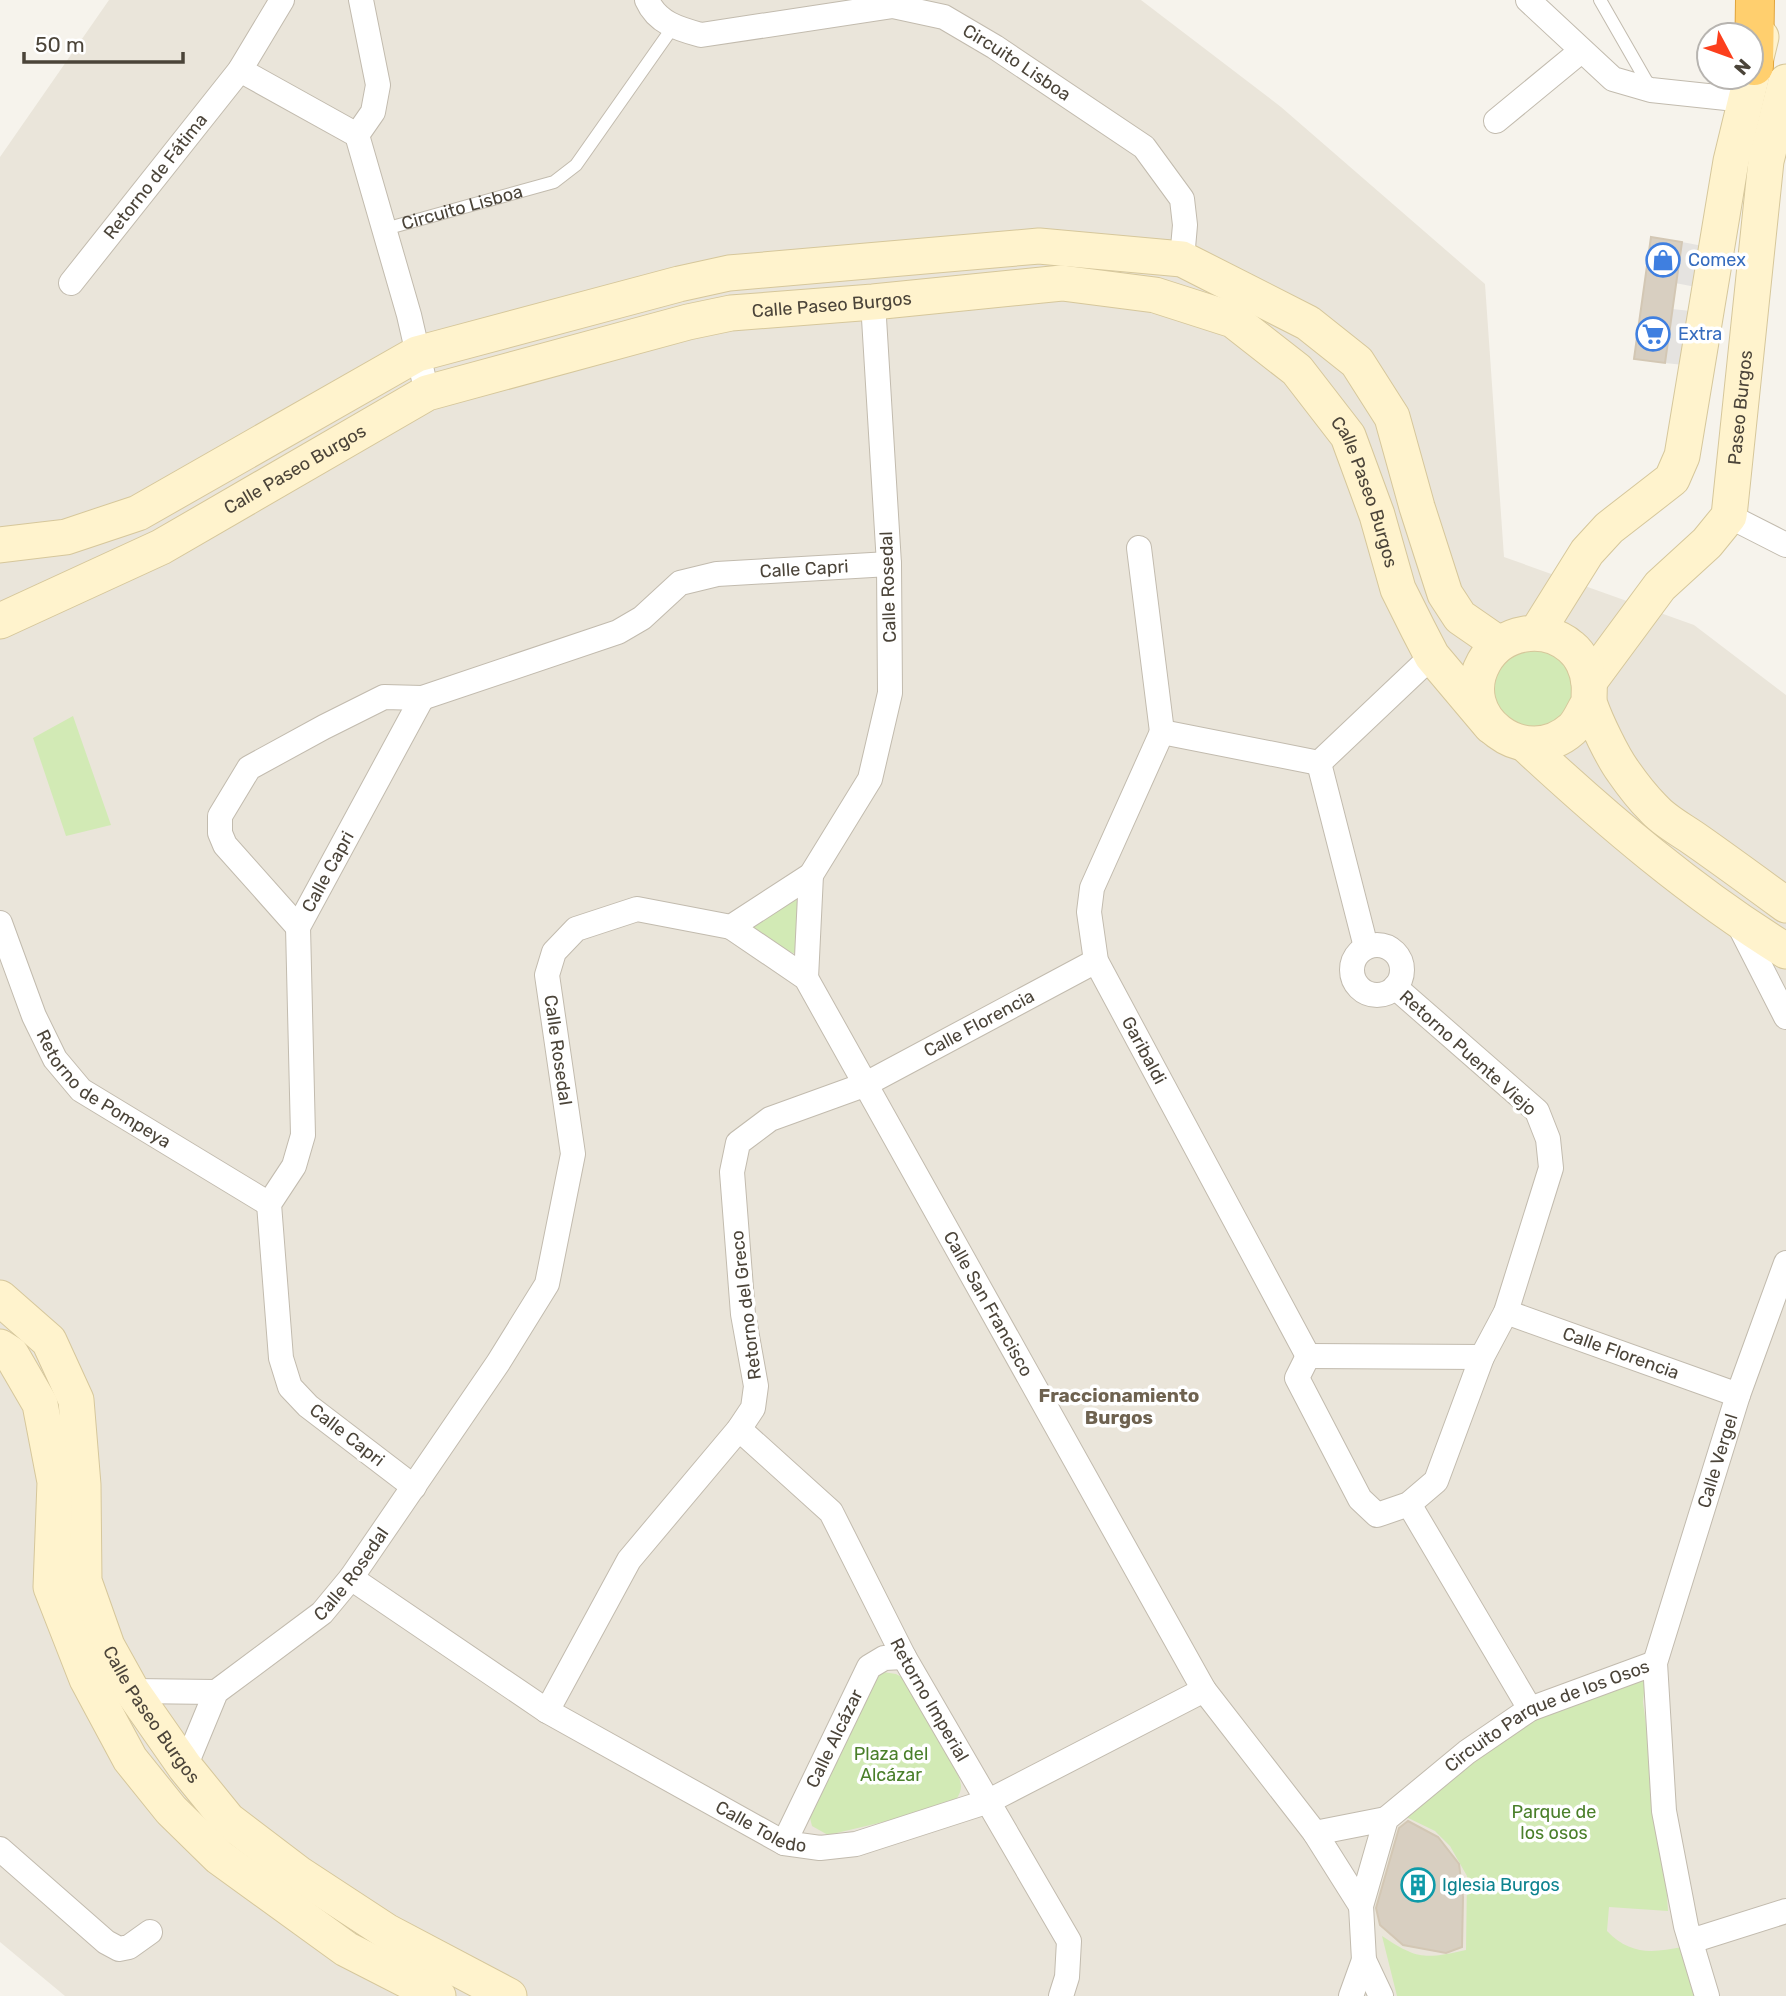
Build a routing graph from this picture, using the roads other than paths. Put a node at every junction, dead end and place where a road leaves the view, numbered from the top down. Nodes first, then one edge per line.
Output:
1 (282, 0) edge
2 (361, 0) edge
3 (647, 0) edge
4 (1528, 0) edge
5 (1600, 0) edge
6 (1755, 0) edge
7 (1772, 0) edge
8 (1757, 21) edge
9 (673, 27) junction
10 (1581, 51) junction
11 (1765, 58) edge
12 (240, 70) junction
13 (1695, 87) edge
14 (1651, 90) junction
15 (1759, 91) edge
16 (1762, 91) edge
17 (1496, 121) dead end
18 (357, 135) junction
19 (1731, 161) junction
20 (1766, 161) junction
21 (1720, 225) junction
22 (385, 229) junction
23 (1758, 230) junction
24 (1182, 259) junction
25 (729, 273) junction
26 (71, 283) dead end
27 (679, 284) junction
28 (873, 302) junction
29 (731, 313) junction
30 (688, 322) junction
31 (417, 354) junction
32 (426, 393) junction
33 (138, 513) junction
34 (1729, 516) junction
35 (0, 545) edge
36 (1786, 545) edge
37 (161, 547) junction
38 (1139, 548) dead end
39 (889, 564) junction
40 (0, 621) edge
41 (1537, 632) junction
42 (1499, 644) junction
43 (1433, 656) junction
44 (1589, 692) junction
45 (422, 698) junction
46 (1491, 726) junction
47 (1162, 732) junction
48 (1526, 745) junction
49 (1318, 763) junction
50 (811, 875) junction
51 (1786, 905) edge
52 (1736, 921) junction
53 (0, 923) edge
54 (731, 926) junction
55 (298, 927) junction
56 (1366, 947) junction
57 (1786, 951) edge
58 (1096, 961) junction
59 (806, 978) junction
60 (1395, 987) junction
61 (1786, 1017) edge
62 (864, 1085) junction
63 (269, 1204) junction
64 (1785, 1270) edge
65 (0, 1298) edge
66 (1506, 1312) junction
67 (0, 1347) edge
68 (1308, 1356) junction
69 (1482, 1357) junction
70 (1738, 1395) junction
71 (738, 1429) junction
72 (414, 1487) junction
73 (1409, 1504) junction
74 (351, 1578) junction
75 (68, 1584) junction
76 (904, 1657) junction
77 (1655, 1662) junction
78 (1204, 1690) junction
79 (132, 1691) junction
80 (216, 1692) junction
81 (1530, 1709) junction
82 (547, 1712) junction
83 (185, 1767) junction
84 (989, 1801) junction
85 (1386, 1819) junction
86 (1315, 1833) junction
87 (784, 1843) junction
88 (0, 1849) edge
89 (1362, 1906) junction
90 (1786, 1910) edge
91 (150, 1932) dead end
92 (1691, 1941) junction
93 (1364, 1960) junction
94 (438, 1996) edge
95 (509, 1996) edge
96 (1061, 1996) edge
97 (1351, 1996) edge
98 (1381, 1996) edge
99 (1707, 1996) edge

1 - 12 street
2 - 18 street
3 - 9 street
4 - 10 street
5 - 14 lane
6 - 8 highway
7 - 11 street
9 - 22 lane, Circuito Lisboa
9 - 24 street, Circuito Lisboa
10 - 14 street
10 - 17 street
12 - 18 street
12 - 26 street, Retorno de Fátima
13 - 14 street
15 - 19 street
16 - 20 street, Paseo Burgos
18 - 22 street, Circuito Lisboa
19 - 20 street
19 - 21 street
20 - 23 street, Paseo Burgos
21 - 23 street
21 - 41 street
22 - 31 street, Circuito Lisboa
23 - 34 street, Paseo Burgos
24 - 25 street
24 - 42 street
25 - 27 street
25 - 29 street
27 - 30 street
27 - 31 street
28 - 29 street, Calle Paseo Burgos
28 - 39 street, Calle Rosedal
28 - 43 street, Calle Paseo Burgos
29 - 30 street, Calle Paseo Burgos
30 - 32 street, Calle Paseo Burgos
31 - 32 street, Circuito Lisboa
31 - 33 street
32 - 37 street, Calle Paseo Burgos
33 - 35 street
33 - 37 street
34 - 36 street
34 - 44 street
37 - 40 street, Calle Paseo Burgos
38 - 47 street
39 - 45 street, Calle Capri
39 - 50 street, Calle Rosedal
41 - 42 street
41 - 44 street
42 - 46 street
43 - 46 street, Calle Paseo Burgos
43 - 49 street
44 - 48 street
44 - 51 street
45 - 55 street, Calle Capri
45 - 55 street
46 - 48 street
47 - 49 street
47 - 58 street, Garibaldi
48 - 52 street
49 - 56 street
50 - 54 street, Calle Rosedal
50 - 59 street
52 - 57 street
52 - 61 street
53 - 63 street, Retorno de Pompeya
54 - 59 street, Calle San Francisco
54 - 72 street, Calle Rosedal
55 - 63 street, Calle Capri
56 - 60 street
56 - 60 street
58 - 62 street, Calle Florencia
58 - 68 street, Garibaldi
59 - 62 street, Calle San Francisco
60 - 66 street, Retorno Puente Viejo
62 - 71 street, Retorno del Greco
62 - 78 street, Calle San Francisco
63 - 72 street, Calle Capri
64 - 70 street, Calle Vergel
65 - 75 street, Calle Paseo Burgos
66 - 69 street, Retorno Puente Viejo
66 - 70 street, Calle Florencia
67 - 75 street, Calle Paseo Burgos
68 - 69 street
68 - 73 street
69 - 73 street, Retorno Puente Viejo
70 - 77 street, Calle Vergel
71 - 76 street, Retorno Imperial
71 - 82 street, Retorno del Greco
72 - 74 street, Calle Rosedal
73 - 81 street
74 - 80 street, Calle Rosedal
74 - 82 street, Calle Toledo
75 - 79 street, Calle Paseo Burgos
75 - 94 street, Calle Paseo Burgos
76 - 84 street, Retorno Imperial
76 - 87 street, Calle Alcázar
77 - 81 street, Circuito Parque de los Osos
77 - 92 street, Circuito Parque de los Osos
78 - 84 street, Calle Toledo
78 - 86 street, Calle San Francisco
79 - 80 street
79 - 83 street, Calle Paseo Burgos
80 - 83 street
81 - 85 street, Circuito Parque de los Osos
82 - 87 street, Calle Toledo
83 - 95 street, Calle Paseo Burgos
84 - 87 street, Calle Toledo
84 - 96 street, Retorno Imperial
85 - 86 street
85 - 89 street
86 - 89 street, Calle San Francisco
88 - 91 street
89 - 93 street
90 - 92 street
92 - 99 street, Circuito Parque de los Osos
93 - 97 street
93 - 98 street

